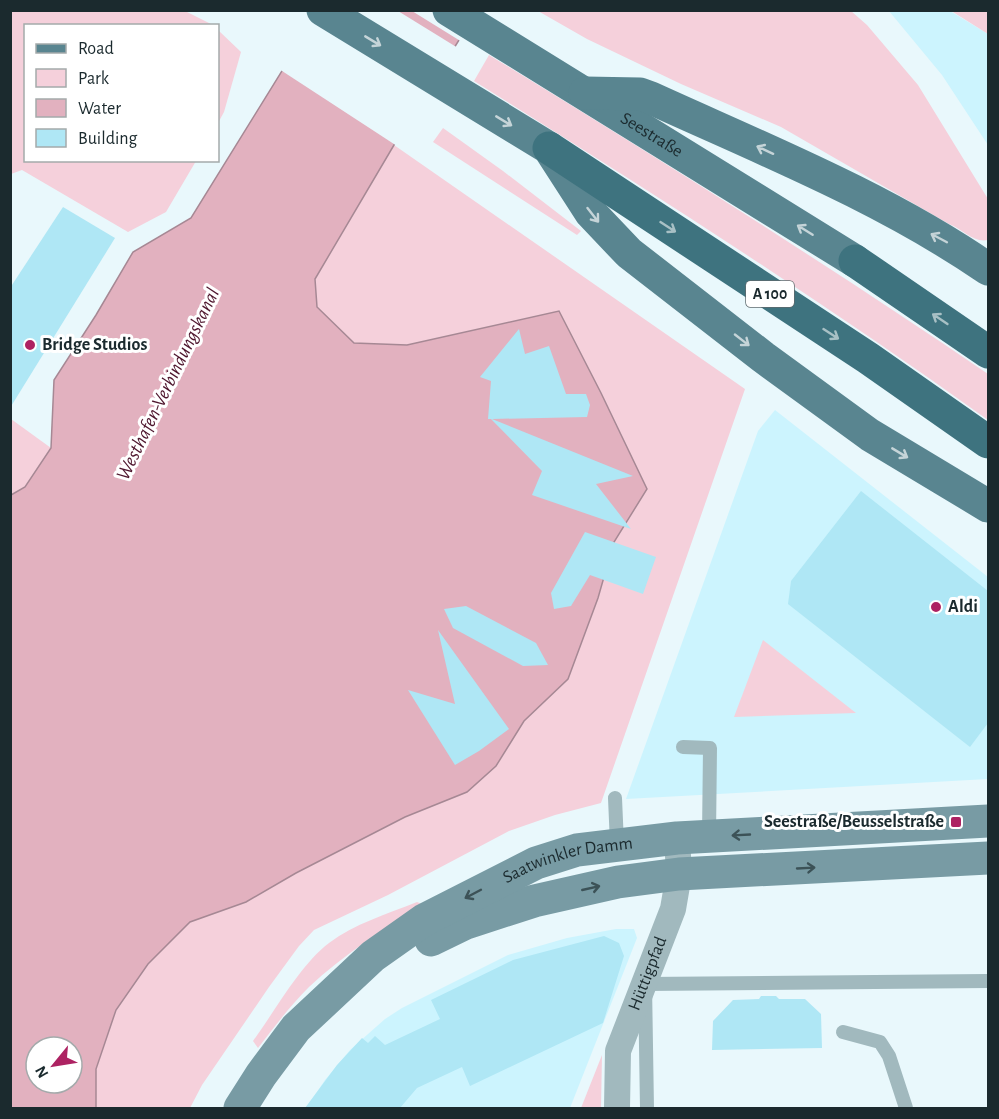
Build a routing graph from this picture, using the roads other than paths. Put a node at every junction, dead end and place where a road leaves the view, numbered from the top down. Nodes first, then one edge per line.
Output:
1 (323, 10) edge
2 (448, 10) edge
3 (585, 93) junction
4 (549, 148) junction
5 (855, 261) joint
6 (988, 269) edge
7 (988, 352) edge
8 (988, 442) edge
9 (988, 506) edge
10 (683, 747) dead end
11 (615, 798) dead end
12 (988, 821) edge
13 (710, 836) junction
14 (677, 838) junction
15 (617, 844) junction
16 (988, 858) edge
17 (679, 874) junction
18 (988, 981) edge
19 (645, 984) junction
20 (843, 1032) dead end
21 (242, 1108) edge
22 (617, 1108) edge
23 (647, 1108) edge
24 (906, 1108) edge

1 -> 4 main road
2 - 3 main road, Seestraße
5 -> 3 main road, Seestraße
6 -> 3 main road
4 -> 8 highway, A 100
4 -> 9 main road
7 -> 5 highway
10 - 13 lane
11 - 15 lane
12 -> 13 main road, Saatwinkler Damm
13 - 14 main road, Saatwinkler Damm
14 - 15 main road, Saatwinkler Damm
14 - 17 street, Hüttigpfad
15 -> 21 main road, Saatwinkler Damm
17 -> 16 main road, Saatwinkler Damm
17 - 19 street, Hüttigpfad
21 -> 17 main road, Saatwinkler Damm
18 - 19 lane
19 - 22 street, Hüttigpfad
19 - 23 lane
20 - 24 lane

